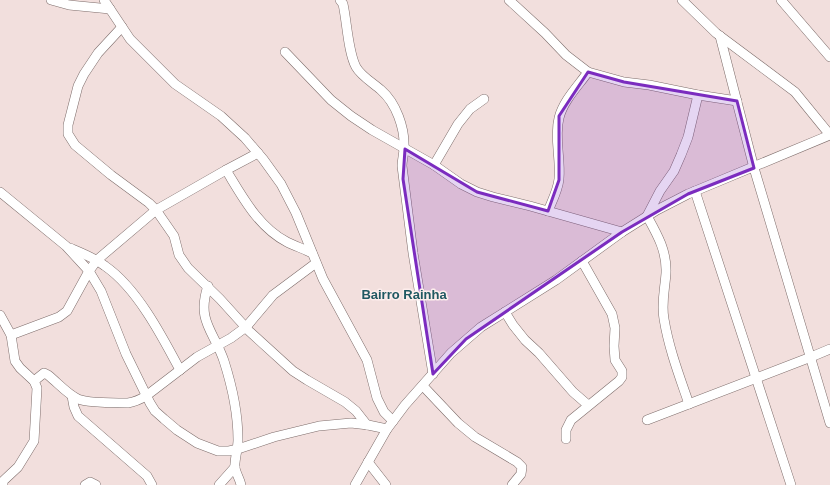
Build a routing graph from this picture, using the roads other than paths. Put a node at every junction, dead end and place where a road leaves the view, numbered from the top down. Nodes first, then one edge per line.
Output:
1 (51, 0) edge
2 (104, 0) edge
3 (340, 0) edge
4 (509, 0) edge
5 (682, 0) edge
6 (783, 1) edge
7 (110, 9) junction
8 (122, 26) junction
9 (720, 36) junction
10 (285, 52) dead end
11 (830, 57) edge
12 (588, 72) junction
13 (698, 95) junction
14 (484, 99) dead end
15 (737, 100) junction
16 (830, 135) edge
17 (405, 149) junction
18 (258, 153) junction
19 (434, 165) junction
20 (754, 168) junction
21 (226, 170) junction
22 (695, 191) junction
23 (0, 192) edge
24 (156, 210) junction
25 (548, 211) junction
26 (647, 216) junction
27 (622, 232) junction
28 (66, 246) junction
29 (312, 253) junction
30 (97, 260) junction
31 (582, 261) junction
32 (316, 264) junction
33 (89, 271) junction
34 (208, 286) junction
35 (505, 312) junction
36 (0, 314) edge
37 (246, 327) junction
38 (11, 335) junction
39 (217, 346) junction
40 (830, 349) edge
41 (811, 357) junction
42 (180, 370) junction
43 (433, 374) junction
44 (756, 378) junction
45 (34, 381) junction
46 (423, 386) junction
47 (72, 396) junction
48 (146, 396) junction
49 (689, 404) junction
50 (588, 405) junction
51 (647, 420) dead end
52 (393, 421) junction
53 (830, 423) edge
54 (367, 425) junction
55 (387, 429) junction
56 (566, 440) dead end
57 (238, 449) junction
58 (368, 462) junction
59 (235, 467) junction
60 (2, 482) edge
61 (243, 484) edge
62 (84, 485) edge
63 (96, 485) edge
64 (152, 485) edge
65 (219, 485) edge
66 (355, 485) edge
67 (386, 485) edge
68 (512, 485) edge
69 (791, 485) edge

1 - 7 street
2 - 7 street
3 - 17 street
4 - 12 street
5 - 9 street
6 - 11 street
7 - 8 street
8 - 18 street
8 - 24 street
9 - 15 street
9 - 16 street
10 - 17 street
12 - 13 street
12 - 25 street
13 - 15 street
13 - 26 street
14 - 19 street
15 - 20 street
16 - 20 street
17 - 19 street
17 - 43 street
18 - 21 street
18 - 29 street
19 - 25 street
20 - 22 street
20 - 41 street
21 - 24 street
21 - 29 street
22 - 26 street
22 - 44 street
23 - 28 street
24 - 30 street
24 - 34 street
25 - 27 street
26 - 27 street
26 - 49 street
27 - 31 street
28 - 30 street
28 - 33 street
29 - 32 street
30 - 33 street
30 - 42 street
31 - 35 street
31 - 50 street
32 - 37 street
32 - 52 street
33 - 38 street
33 - 48 street
34 - 37 street
34 - 39 street
35 - 43 street
35 - 50 street
36 - 38 street
37 - 39 street
37 - 54 street
38 - 45 street
39 - 42 street
39 - 57 street
40 - 41 street
41 - 44 street
41 - 53 street
42 - 48 street
43 - 46 street
44 - 49 street
44 - 69 street
45 - 47 street
45 - 60 street
46 - 52 street
46 - 68 street
47 - 48 street
47 - 64 street
48 - 57 street
49 - 51 street
50 - 56 street
52 - 55 street
54 - 55 street
54 - 57 street
55 - 58 street
57 - 59 street
58 - 66 street
58 - 67 street
59 - 61 street
59 - 65 street
62 - 63 street

